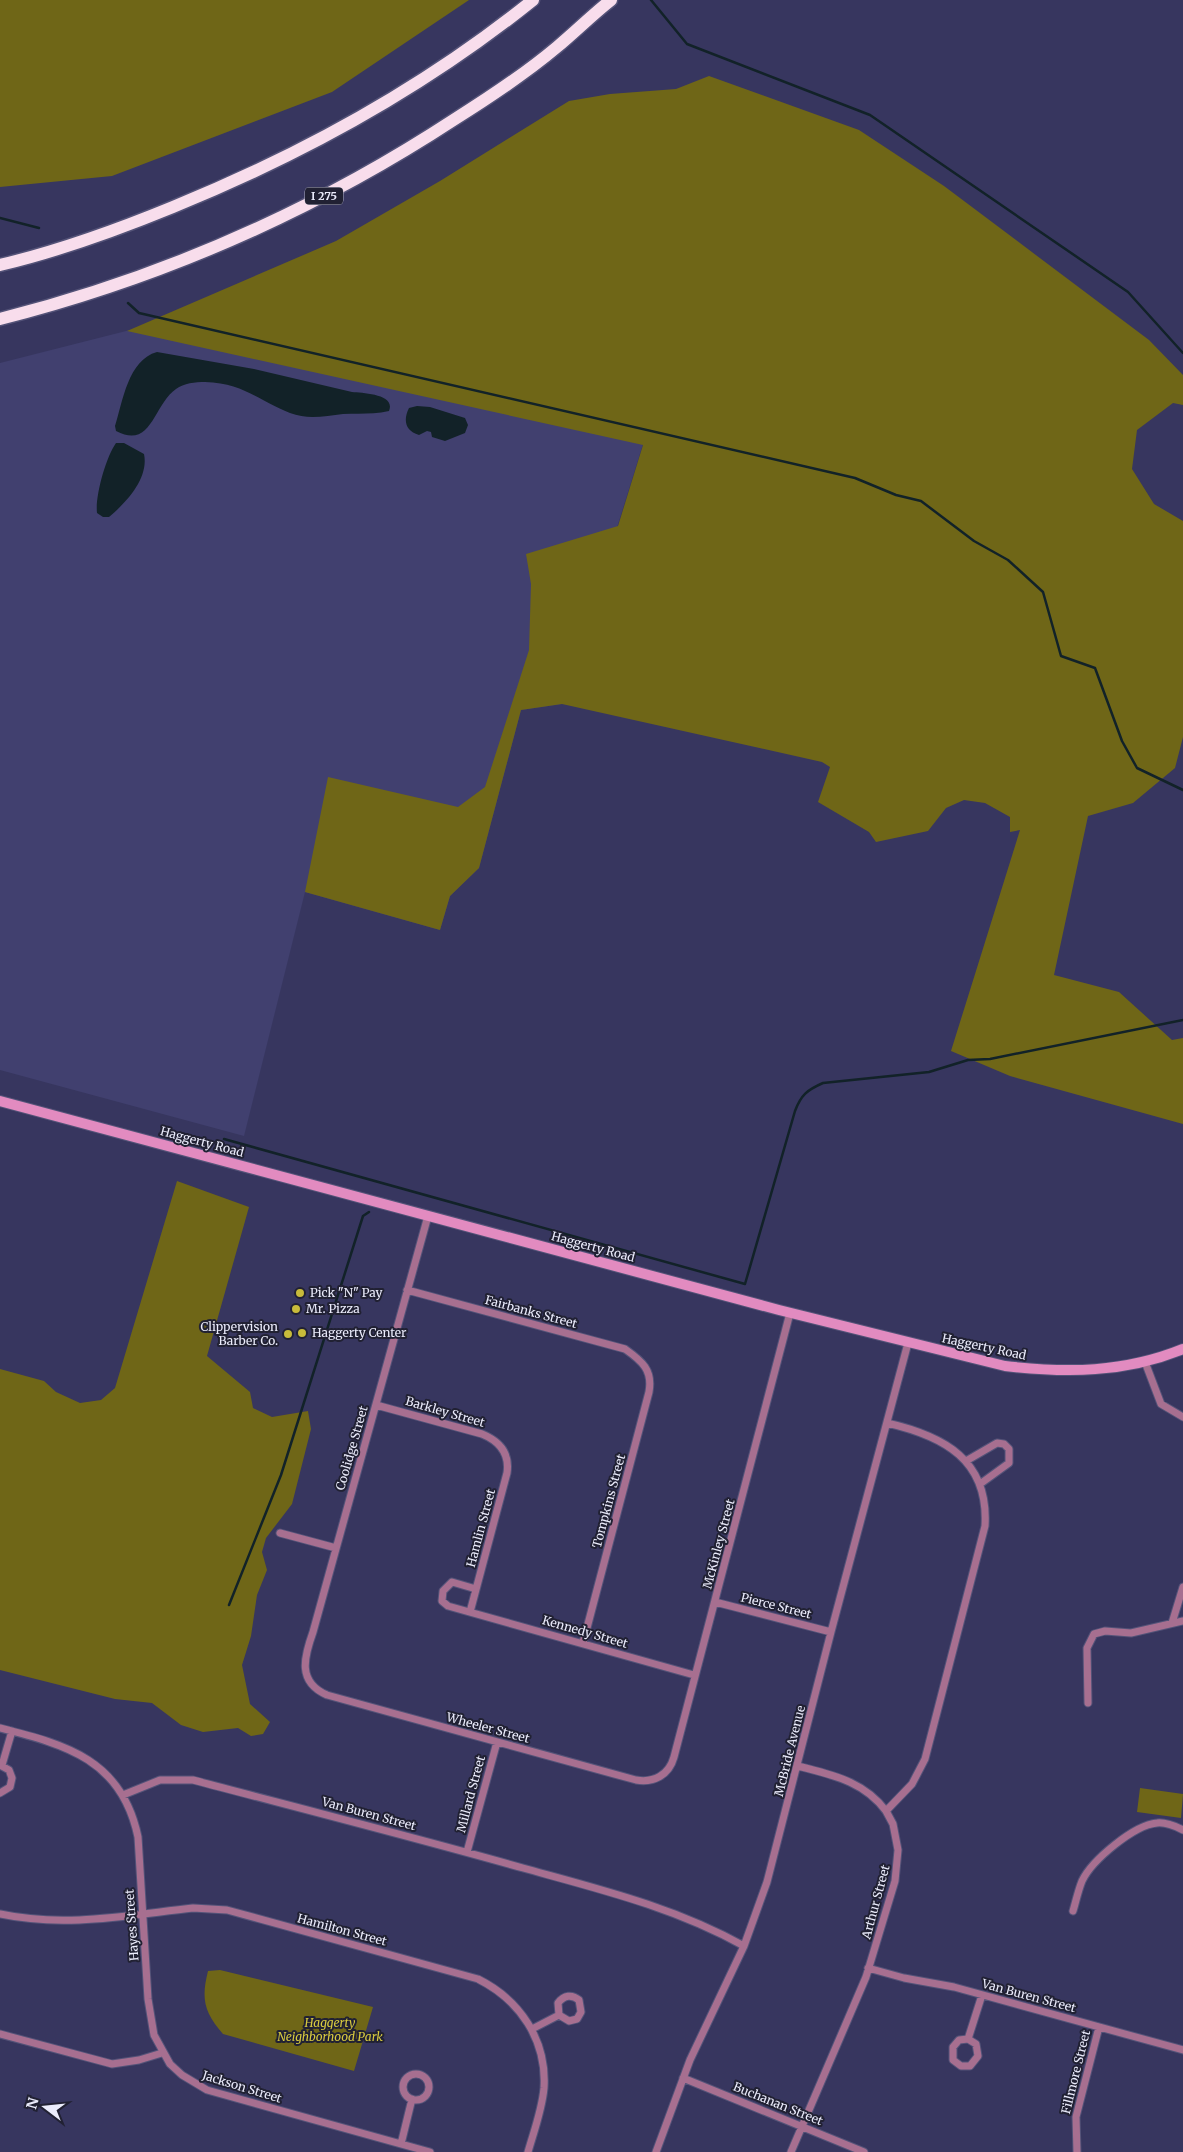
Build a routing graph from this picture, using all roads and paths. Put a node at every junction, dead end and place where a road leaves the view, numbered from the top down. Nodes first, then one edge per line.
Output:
1 (533, 0) edge
2 (611, 0) edge
3 (0, 265) edge
4 (0, 319) edge
5 (0, 1101) edge
6 (428, 1216) junction
7 (407, 1290) junction
8 (790, 1312) junction
9 (908, 1343) junction
10 (1183, 1349) edge
11 (1145, 1362) junction
12 (645, 1365) joint
13 (376, 1405) junction
14 (1183, 1417) edge
15 (887, 1423) junction
16 (504, 1450) joint
17 (966, 1461) junction
18 (980, 1484) junction
19 (280, 1533) dead end
20 (336, 1548) junction
21 (1183, 1587) edge
22 (476, 1589) junction
23 (715, 1602) junction
24 (470, 1612) junction
25 (1182, 1621) edge
26 (1172, 1623) junction
27 (830, 1632) junction
28 (583, 1643) junction
29 (694, 1675) junction
30 (312, 1685) joint
31 (1088, 1703) dead end
32 (0, 1728) edge
33 (12, 1731) junction
34 (497, 1742) junction
35 (1, 1765) edge
36 (798, 1766) junction
37 (661, 1776) joint
38 (0, 1793) edge
39 (123, 1795) junction
40 (886, 1811) junction
41 (1183, 1830) edge
42 (467, 1852) junction
43 (1073, 1911) dead end
44 (143, 1913) junction
45 (0, 1914) edge
46 (744, 1946) junction
47 (868, 1968) junction
48 (982, 1995) junction
49 (559, 2015) dead end
50 (1098, 2027) junction
51 (532, 2030) junction
52 (0, 2034) edge
53 (968, 2040) dead end
54 (1183, 2050) edge
55 (162, 2053) junction
56 (683, 2078) junction
57 (412, 2099) dead end
58 (802, 2126) junction
59 (401, 2144) junction
60 (430, 2152) edge
61 (528, 2152) edge
62 (656, 2152) edge
63 (791, 2152) edge
64 (864, 2152) edge
65 (1077, 2152) edge

1 - 3 highway
2 - 4 highway, I 275
5 - 6 main road, Haggerty Road
6 - 7 street, Coolidge Street
6 - 8 main road, Haggerty Road
7 - 12 street, Fairbanks Street
7 - 13 street, Coolidge Street
8 - 9 main road, Haggerty Road
8 - 23 street, McKinley Street
9 - 11 main road, Haggerty Road
9 - 15 street, McBride Avenue
10 - 11 main road, Haggerty Road
11 - 14 street
12 - 28 street, Tompkins Street
13 - 16 street, Barkley Street
13 - 20 street, Coolidge Street
15 - 17 street
15 - 27 street, McBride Avenue
16 - 22 street, Hamlin Street
17 - 18 street
17 - 18 street
18 - 40 street
19 - 20 street
20 - 30 street, Coolidge Street
21 - 26 street
22 - 24 street, Hamlin Street
22 - 24 street, Kennedy Street
23 - 27 street, Pierce Street
23 - 29 street, McKinley Street
24 - 28 street, Kennedy Street
25 - 26 street
26 - 31 street
27 - 36 street, McBride Avenue
28 - 29 street, Kennedy Street
29 - 37 street, McKinley Street
30 - 34 street, Wheeler Street
32 - 33 street
33 - 35 street
33 - 39 street
34 - 37 street, Wheeler Street
34 - 42 street, Millard Street
35 - 38 street
36 - 40 street
36 - 46 street, McBride Avenue
39 - 42 street, Van Buren Street
39 - 44 street, Hayes Street
40 - 47 street, Arthur Street
41 - 43 street
42 - 46 street, Van Buren Street
44 - 45 street, Hamilton Street
44 - 51 street, Hamilton Street
44 - 55 street, Hayes Street
46 - 56 street, McBride Avenue
47 - 48 street, Van Buren Street
47 - 58 street, Arthur Street
48 - 50 street, Van Buren Street
48 - 53 street
49 - 51 street
50 - 54 street, Van Buren Street
50 - 65 street, Fillmore Street
51 - 61 street, Hamilton Street
52 - 55 street
55 - 59 street, Jackson Street
56 - 58 street, Buchanan Street
56 - 62 street, McBride Avenue
57 - 59 street
58 - 63 street, Arthur Street
58 - 64 street, Buchanan Street
59 - 60 street, Jackson Street

